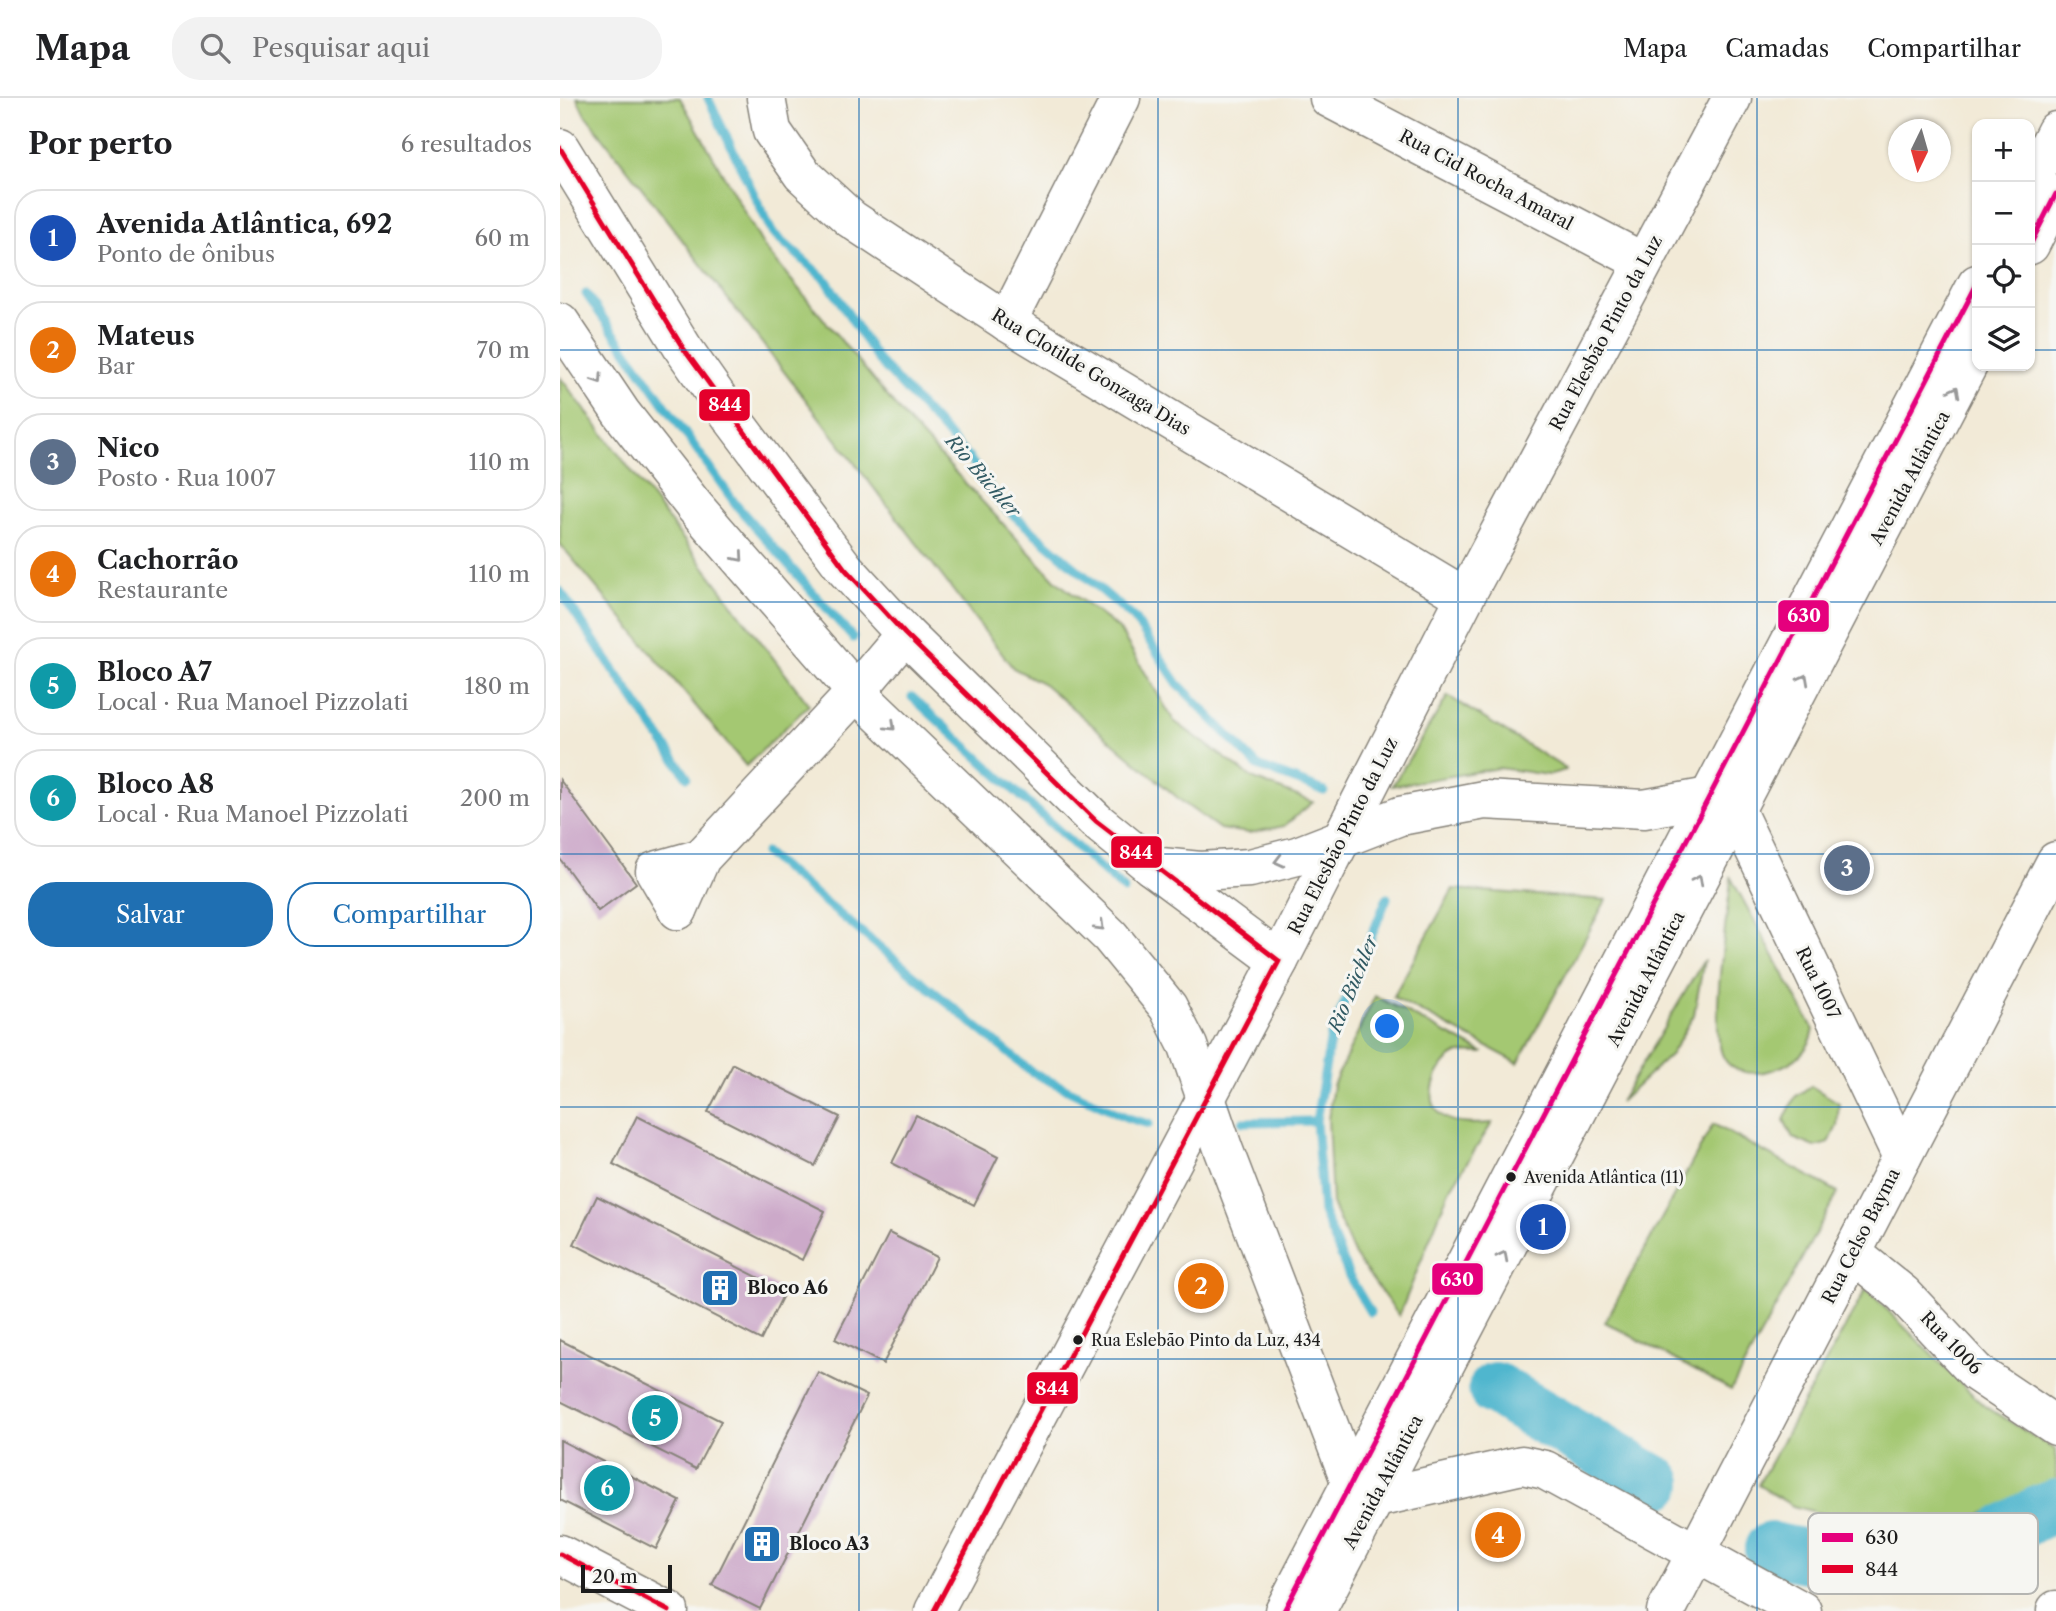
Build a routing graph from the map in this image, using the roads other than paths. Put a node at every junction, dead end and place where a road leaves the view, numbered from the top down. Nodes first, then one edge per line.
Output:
1 (766, 98) edge
2 (1121, 98) edge
3 (1329, 98) edge
4 (1732, 98) edge
5 (2056, 131) edge
6 (560, 148) edge
7 (2035, 172) edge
8 (2056, 194) edge
9 (2035, 235) edge
10 (1643, 261) junction
11 (1972, 296) edge
12 (560, 322) edge
13 (1007, 322) junction
14 (1972, 356) edge
15 (1908, 452) junction
16 (1465, 597) junction
17 (905, 634) junction
18 (856, 692) junction
19 (1722, 803) junction
20 (1342, 837) junction
21 (701, 858) junction
22 (2056, 861) edge
23 (1151, 866) junction
24 (1279, 961) junction
25 (1205, 1099) junction
26 (1902, 1157) junction
27 (1852, 1252) junction
28 (2056, 1426) edge
29 (1362, 1491) junction
30 (560, 1553) edge
31 (1696, 1553) junction
32 (669, 1611) edge
33 (934, 1611) edge
34 (1284, 1611) edge
35 (1316, 1611) edge
36 (1666, 1611) edge
37 (1802, 1611) edge

1 - 13 street, Rua Clotilde Gonzaga Dias
2 - 13 street
3 - 10 street, Rua Cid Rocha Amaral
4 - 10 street, Rua Elesbão Pinto da Luz
5 - 7 street
6 - 17 street
8 - 9 street
10 - 16 street, Rua Elesbão Pinto da Luz
11 - 15 street, Avenida Atlântica
12 -> 18 street
13 - 16 street, Rua Clotilde Gonzaga Dias
15 -> 14 street, Avenida Atlântica
15 - 19 street, Avenida Atlântica
16 - 20 street, Rua Elesbão Pinto da Luz
17 - 18 street
17 - 23 street
18 - 21 street
18 -> 25 street
19 - 20 street
19 - 26 street, Rua 1007
19 - 29 street, Avenida Atlântica
20 -> 23 street
20 - 24 street, Rua Elesbão Pinto da Luz
21 - 21 street
22 - 26 street, Rua Celso Bayma
23 - 24 street
24 - 25 street, Rua Elesbão Pinto da Luz
25 - 29 street
25 - 33 street, Rua Elesbão Pinto da Luz
26 - 27 street, Rua Celso Bayma
27 - 28 street, Rua 1006
27 - 31 street, Rua Celso Bayma
29 - 31 street
29 - 34 street, Avenida Atlântica
29 - 35 street, Avenida Atlântica
30 - 32 street
31 - 36 street, Rua Celso Bayma
31 - 37 street

